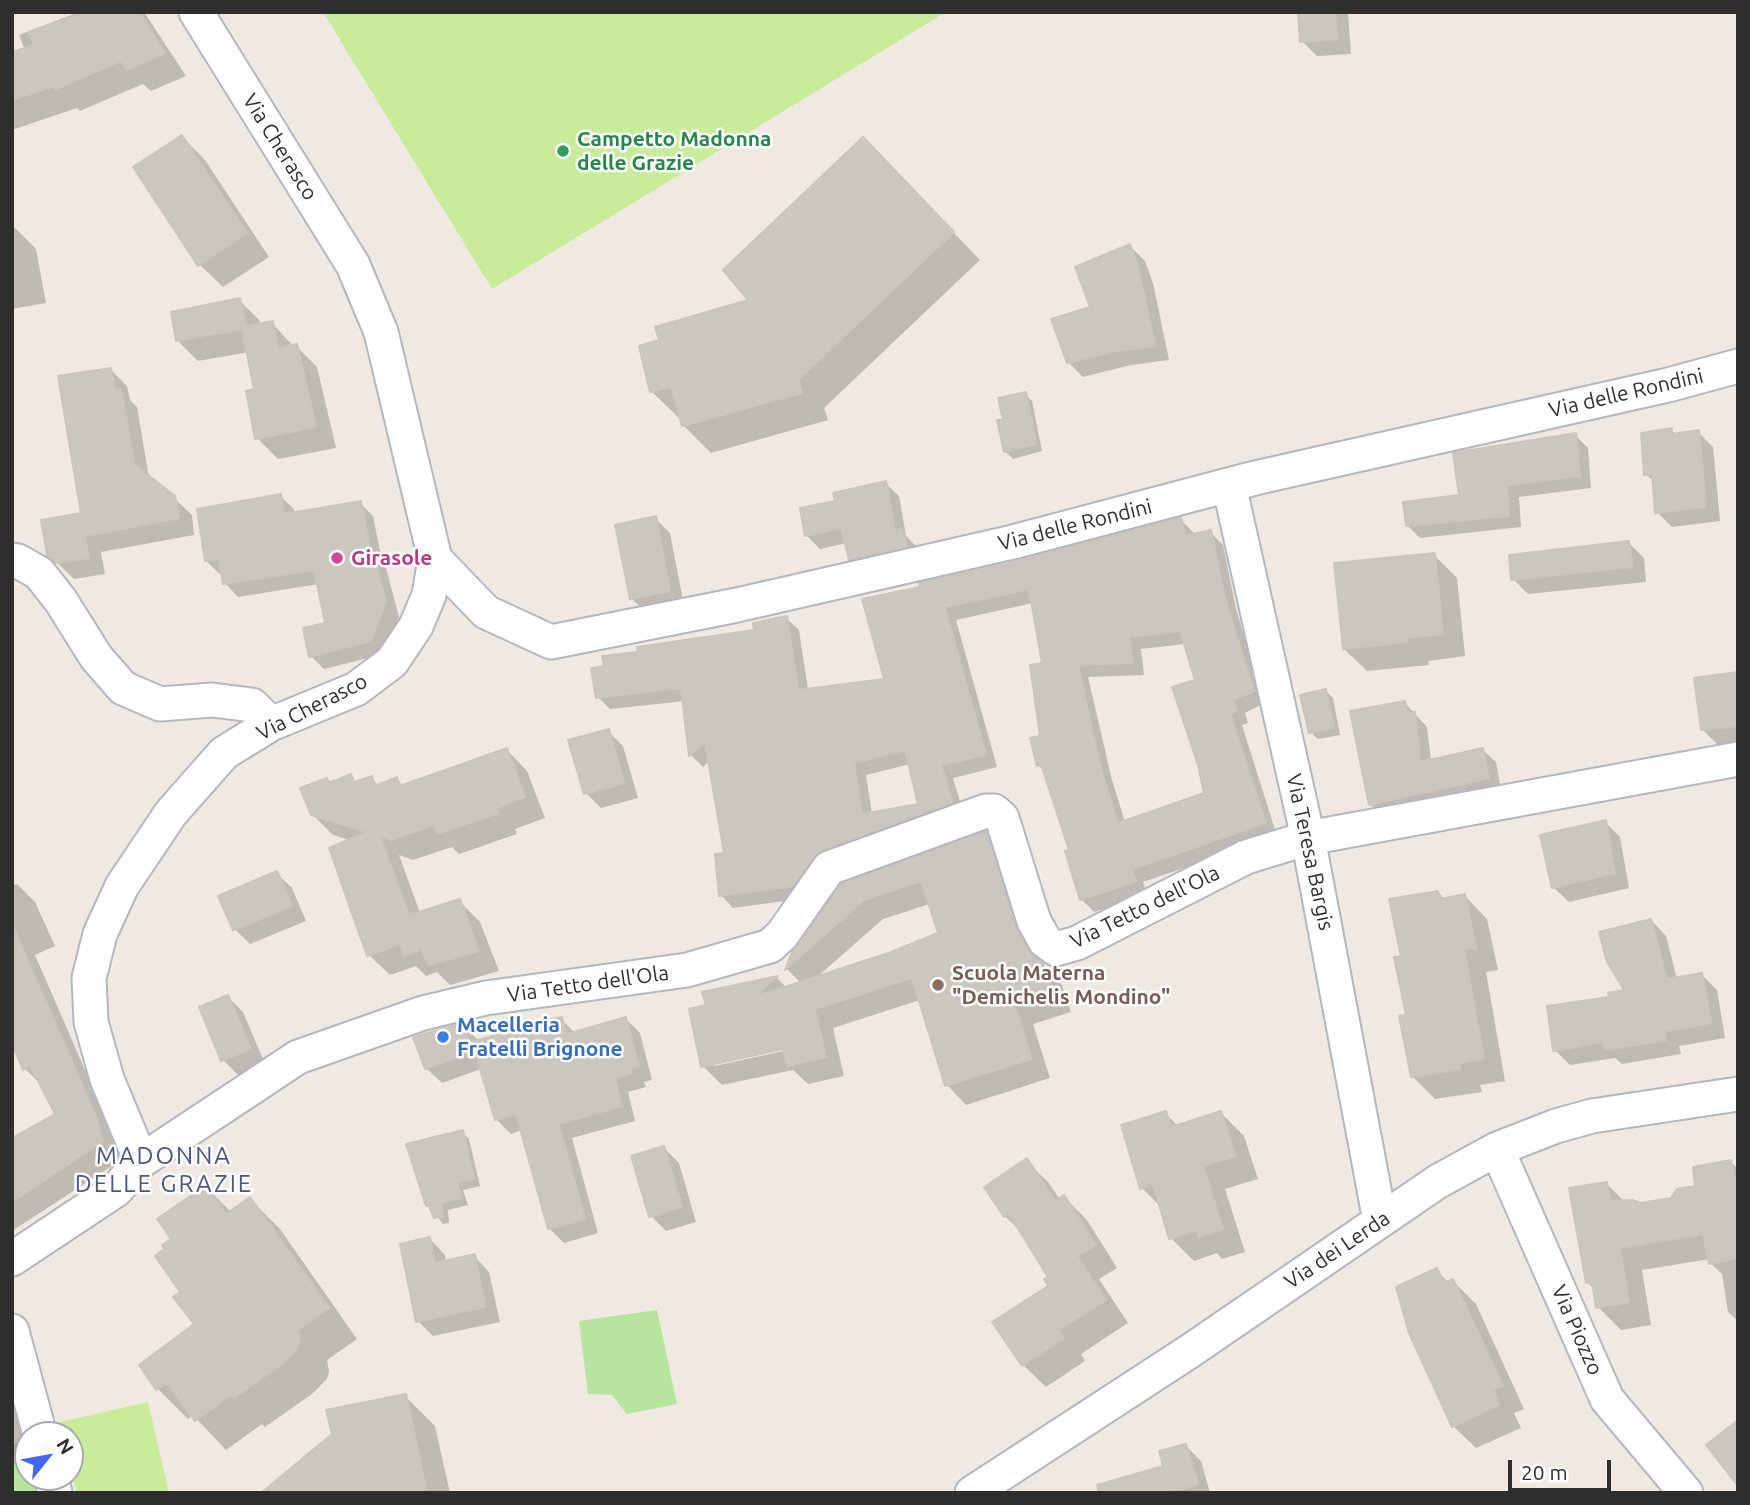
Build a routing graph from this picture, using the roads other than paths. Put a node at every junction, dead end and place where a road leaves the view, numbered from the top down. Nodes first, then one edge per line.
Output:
1 (196, 12) edge
2 (1738, 366) edge
3 (1229, 485) junction
4 (435, 559) junction
5 (12, 560) edge
6 (271, 724) junction
7 (1738, 759) edge
8 (1308, 838) junction
9 (1738, 1094) edge
10 (1497, 1149) junction
11 (141, 1161) junction
12 (1380, 1221) junction
13 (12, 1259) edge
14 (12, 1331) edge
15 (36, 1421) edge
16 (972, 1493) edge
17 (1686, 1493) edge

1 - 4 street, Via Cherasco
2 - 3 street, Via delle Rondini
3 - 4 street, Via delle Rondini
3 - 8 street, Via Teresa Bargis
4 - 6 street, Via Cherasco
5 - 6 street
6 - 11 street, Via Cherasco
7 - 8 street, Via Tetto dell'Ola
8 - 11 street, Via Tetto dell'Ola
8 - 12 street, Via Teresa Bargis
9 - 10 street, Via dei Lerda
10 - 12 street, Via dei Lerda
10 - 17 street, Via Piozzo
11 - 13 street
12 - 16 street, Via dei Lerda
14 - 15 street

